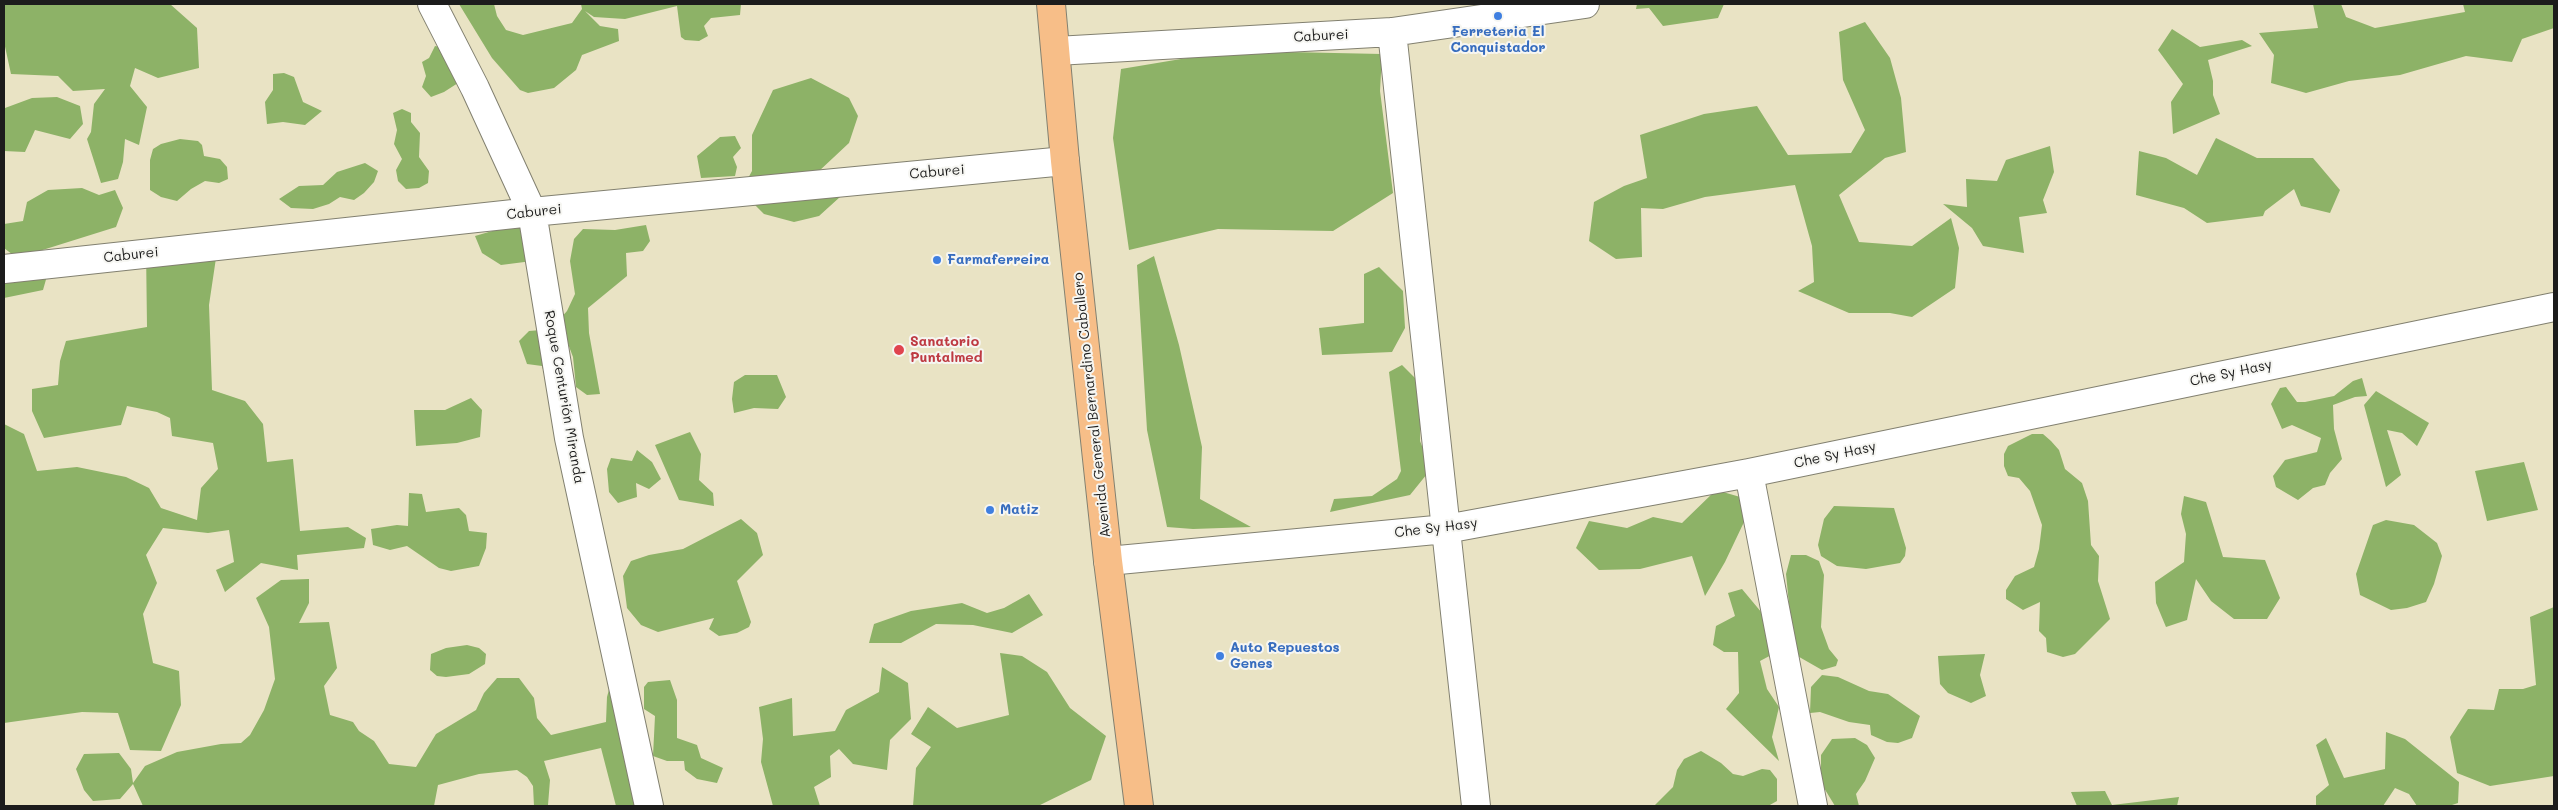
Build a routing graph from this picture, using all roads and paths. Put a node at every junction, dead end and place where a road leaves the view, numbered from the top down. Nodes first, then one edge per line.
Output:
1 (432, 4) edge
2 (1051, 4) edge
3 (1585, 4) edge
4 (1392, 32) junction
5 (1056, 51) junction
6 (1065, 161) junction
7 (532, 212) junction
8 (4, 269) edge
9 (2554, 307) edge
10 (1749, 473) junction
11 (1446, 529) junction
12 (1108, 561) junction
13 (649, 806) edge
14 (1136, 806) edge
15 (1476, 806) edge
16 (1812, 806) edge

1 - 7 street, Roque Centurión Miranda
2 - 5 main road, Avenida General Bernardino Caballero
3 - 4 street, Caburei
4 - 5 street, Caburei
4 - 11 street
5 - 6 main road, Avenida General Bernardino Caballero
6 - 7 street, Caburei
6 - 12 main road, Avenida General Bernardino Caballero
7 - 8 street, Caburei
7 - 13 street, Roque Centurión Miranda
9 - 10 street, Che Sy Hasy
10 - 11 street, Che Sy Hasy
10 - 16 street
11 - 12 street, Che Sy Hasy
11 - 15 street
12 - 14 main road, Avenida General Bernardino Caballero

